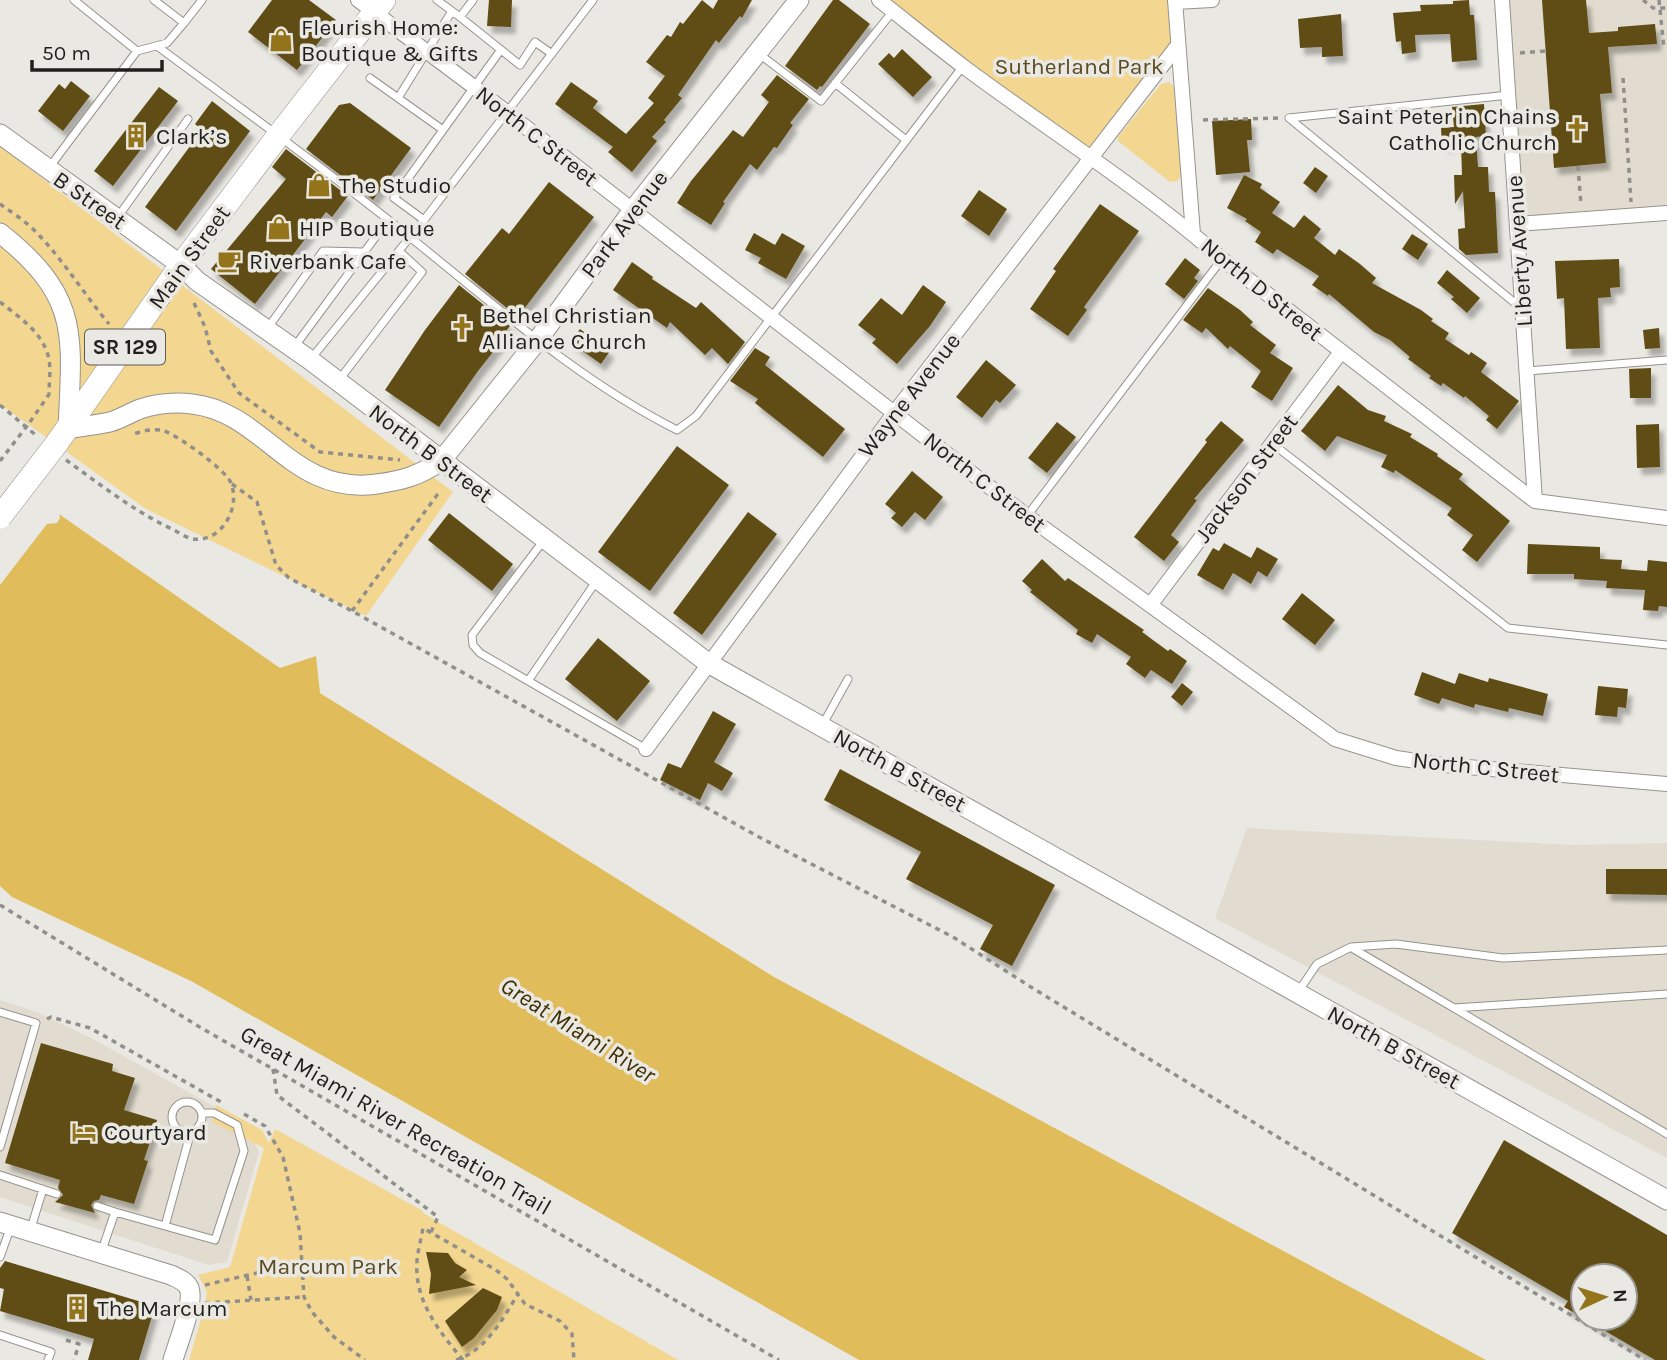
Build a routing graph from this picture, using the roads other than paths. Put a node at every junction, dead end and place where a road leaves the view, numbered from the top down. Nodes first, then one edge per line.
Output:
1 (74, 0) edge
2 (154, 0) edge
3 (202, 0) edge
4 (472, 0) edge
5 (593, 0) edge
6 (799, 0) edge
7 (880, 0) edge
8 (1212, 0) edge
9 (1502, 0) edge
10 (442, 1) edge
11 (1175, 1) edge
12 (373, 4) edge
13 (893, 10) junction
14 (452, 11) junction
15 (460, 17) junction
16 (184, 23) junction
17 (157, 46) junction
18 (1178, 46) junction
19 (137, 51) junction
20 (425, 51) junction
21 (500, 51) junction
22 (757, 52) junction
23 (552, 54) junction
24 (963, 66) junction
25 (370, 78) dead end
26 (835, 83) junction
27 (474, 87) junction
28 (1509, 95) junction
29 (398, 98) junction
30 (507, 113) junction
31 (188, 119) dead end
32 (443, 130) junction
33 (0, 134) edge
34 (278, 135) junction
35 (906, 140) junction
36 (1093, 158) junction
37 (48, 169) junction
38 (633, 210) junction
39 (1667, 213) edge
40 (117, 218) junction
41 (388, 220) junction
42 (424, 220) junction
43 (1518, 225) junction
44 (0, 233) edge
45 (1193, 234) junction
46 (410, 237) junction
47 (398, 251) junction
48 (363, 252) junction
49 (1222, 259) junction
50 (181, 265) junction
51 (1523, 309) junction
52 (771, 318) junction
53 (266, 329) junction
54 (537, 341) junction
55 (293, 348) junction
56 (1341, 352) junction
57 (1667, 359) edge
58 (310, 360) junction
59 (1527, 371) junction
60 (337, 382) junction
61 (895, 412) junction
62 (57, 442) junction
63 (1273, 444) junction
64 (441, 461) junction
65 (1535, 501) junction
66 (1027, 516) junction
67 (0, 517) edge
68 (1667, 518) edge
69 (544, 539) junction
70 (597, 579) junction
71 (1151, 604) junction
72 (1667, 645) edge
73 (708, 663) junction
74 (848, 679) dead end
75 (528, 681) junction
76 (822, 726) junction
77 (646, 749) joint
78 (1667, 784) edge
79 (1351, 947) junction
80 (1667, 950) edge
81 (1298, 993) junction
82 (1667, 994) edge
83 (1454, 1008) junction
84 (0, 1012) edge
85 (202, 1113) junction
86 (191, 1131) junction
87 (1667, 1134) edge
88 (0, 1147) edge
89 (0, 1175) edge
90 (43, 1189) junction
91 (57, 1194) dead end
92 (1667, 1200) edge
93 (97, 1206) dead end
94 (115, 1212) junction
95 (5, 1223) edge
96 (165, 1226) junction
97 (31, 1231) junction
98 (101, 1253) junction
99 (0, 1257) edge
100 (0, 1335) edge
101 (48, 1360) edge
102 (173, 1360) edge

1 - 19 lane
2 - 16 lane
3 - 16 lane
4 - 15 lane
5 - 23 lane
6 - 22 main road, Park Avenue
7 - 13 street, North D Street
8 - 11 street
9 - 28 street, Liberty Avenue
10 - 14 lane
11 - 18 street
12 - 20 street, North C Street
12 - 34 main road, Main Street / SR 129
13 - 24 street, North D Street
13 - 26 lane
14 - 15 lane
14 - 20 lane
15 - 21 lane
16 - 17 lane
17 - 19 lane
17 - 34 lane
18 - 36 street, Wayne Avenue
18 - 45 street
19 - 37 lane
20 - 27 street, North C Street
20 - 29 lane
21 - 23 lane
21 - 27 lane
22 - 26 lane
22 - 38 main road, Park Avenue
23 - 30 lane
24 - 35 lane
24 - 36 street, North D Street
25 - 29 lane
26 - 35 lane
27 - 30 street, North C Street
27 - 32 lane
28 - 43 street, Liberty Avenue
28 - 51 lane
29 - 32 lane
30 - 38 street, North C Street
30 - 42 lane
31 - 40 lane
32 - 42 lane
33 - 37 main road, B Street
34 - 41 lane
34 - 50 main road, Main Street / SR 129
35 - 52 lane
36 - 45 street, North D Street
36 - 61 street, Wayne Avenue
37 - 40 main road, B Street
38 - 52 street, North C Street
38 - 54 main road, Park Avenue
39 - 43 street
40 - 50 main road, B Street
41 - 46 lane
41 - 48 lane
42 - 46 lane
43 - 51 street, Liberty Avenue
44 - 62 main road
45 - 49 street, North D Street
46 - 47 lane
46 - 54 lane
47 - 58 lane
47 - 60 lane
48 - 53 lane
48 - 55 lane
49 - 56 street, North D Street
49 - 66 lane
50 - 53 main road, North B Street
50 - 62 main road, Main Street / SR 129
51 - 59 street, Liberty Avenue
52 - 54 lane
52 - 61 street, North C Street
53 - 55 main road, North B Street
54 - 64 main road, Park Avenue
55 - 58 main road, North B Street
56 - 63 street, Jackson Street
56 - 65 street, North D Street
57 - 59 lane
58 - 60 main road, North B Street
59 - 65 street, Liberty Avenue
60 - 64 main road, North B Street
61 - 66 street, North C Street
61 - 73 street, Wayne Avenue
62 - 64 main road, Park Avenue
62 - 67 main road, Main Street / SR 129, bridge
63 - 71 street, Jackson Street
63 - 72 lane
64 - 69 main road, North B Street
65 - 68 street
66 - 71 street, North C Street
69 - 70 main road, North B Street
69 - 75 lane
70 - 73 main road, North B Street
70 - 75 lane
71 - 78 street, North C Street
73 - 76 main road, North B Street
73 - 77 street, Wayne Avenue
74 - 76 lane
75 - 77 lane
76 - 81 main road, North B Street
79 - 80 lane
79 - 81 lane
79 - 83 lane
81 - 92 main road, North B Street
82 - 83 lane
83 - 87 lane
84 - 88 lane
85 - 86 lane
85 - 86 lane
85 - 96 lane
86 - 96 lane
89 - 90 lane
90 - 91 lane
90 - 97 lane
93 - 94 lane
94 - 96 lane
94 - 98 lane
95 - 97 main road
95 - 99 lane
97 - 98 main road
98 - 102 main road
100 - 101 lane

